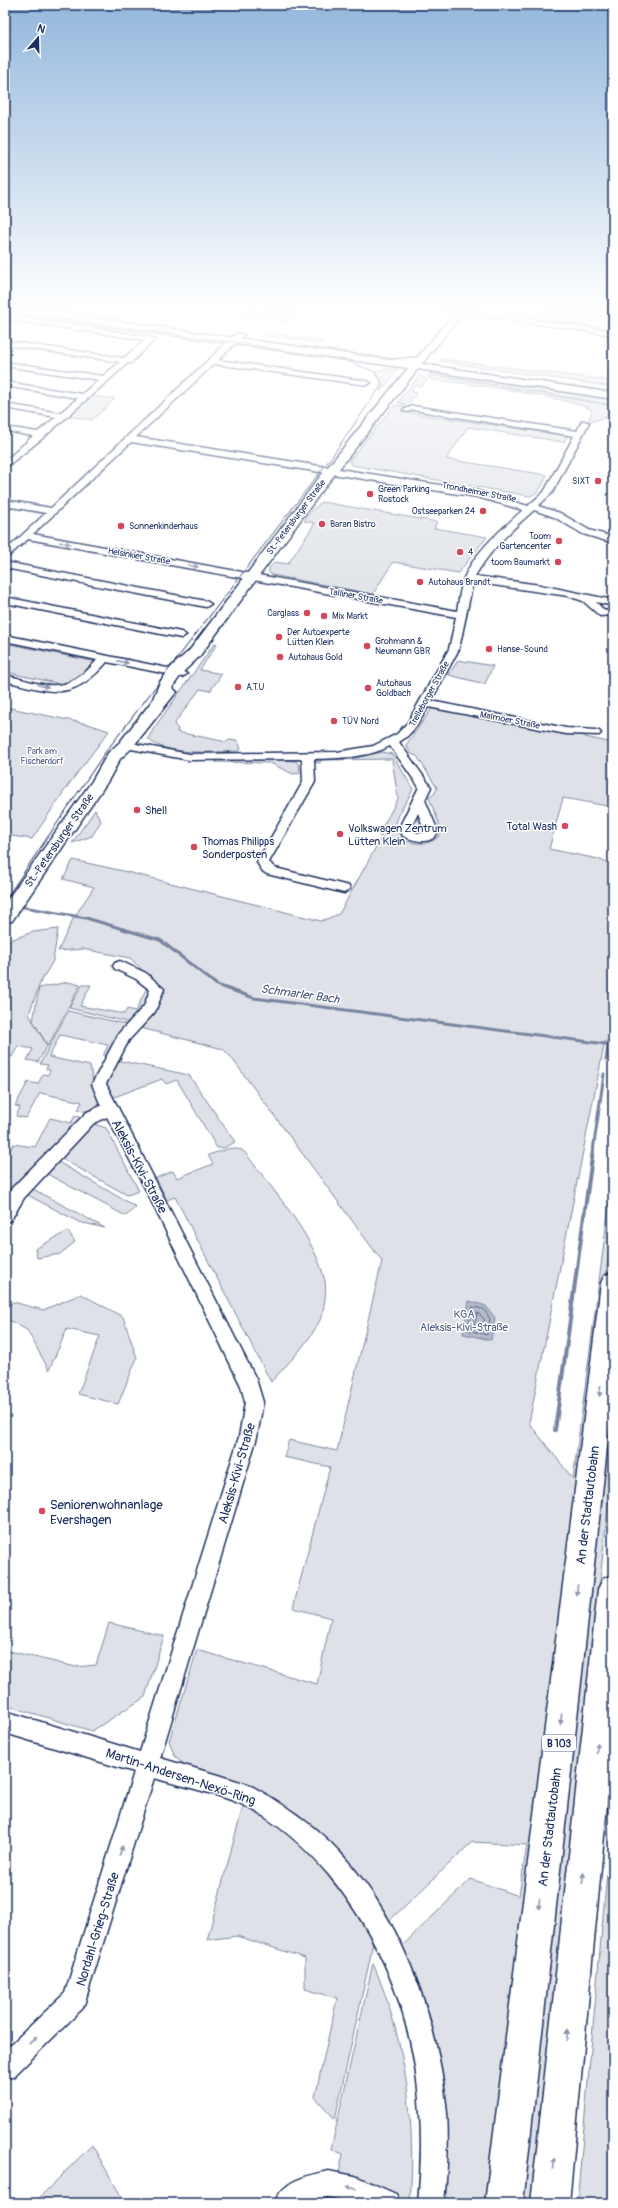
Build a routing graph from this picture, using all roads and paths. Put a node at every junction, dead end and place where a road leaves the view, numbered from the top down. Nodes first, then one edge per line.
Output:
1 (52, 414) edge
2 (156, 414) edge
3 (369, 414) edge
4 (444, 414) edge
5 (63, 416) joint
6 (585, 423) dead end
7 (5, 429) edge
8 (579, 434) junction
9 (41, 435) junction
10 (130, 439) junction
11 (5, 465) edge
12 (332, 469) junction
13 (5, 503) edge
14 (532, 506) junction
15 (53, 511) junction
16 (27, 536) junction
17 (613, 540) edge
18 (5, 556) edge
19 (5, 565) edge
20 (256, 571) junction
21 (469, 578) junction
22 (585, 597) junction
23 (5, 600) edge
24 (613, 603) edge
25 (206, 604) dead end
26 (613, 612) edge
27 (460, 616) junction
28 (181, 635) dead end
29 (5, 638) edge
30 (104, 659) junction
31 (179, 673) junction
32 (5, 678) edge
33 (425, 703) junction
34 (596, 733) dead end
35 (393, 742) junction
36 (126, 745) junction
37 (308, 755) junction
38 (419, 801) dead end
39 (344, 889) dead end
40 (11, 908) edge
41 (120, 966) dead end
42 (110, 1109) junction
43 (5, 1215) edge
44 (613, 1283) edge
45 (613, 1589) edge
46 (5, 1722) edge
47 (147, 1764) junction
48 (5, 2067) edge
49 (288, 2203) edge
50 (387, 2203) edge
51 (431, 2203) edge
52 (504, 2203) edge
53 (550, 2203) edge

1 - 5 street
2 - 10 street
3 - 12 main road, St.-Petersburger Straße
4 - 8 street
5 - 9 street
6 - 8 street, Trelleborger Straße
7 - 9 street
8 - 14 street, Trelleborger Straße
9 - 11 street
10 - 12 street
10 - 15 street
12 - 14 street, Trondheimer Straße
12 - 20 main road, St.-Petersburger Straße
13 - 15 street
14 - 17 street, Trondheimer Straße
14 - 21 street, Trelleborger Straße
15 - 16 street
16 - 18 street
16 -> 20 street, Helsinkier Straße
19 - 25 street
20 - 27 street, Talliner Straße
20 - 31 main road, St.-Petersburger Straße
21 - 22 street
21 - 27 street, Trelleborger Straße
22 - 24 street
22 - 26 street
23 - 28 street
27 - 33 street, Trelleborger Straße
29 - 30 street
30 -> 31 street
32 -> 30 street
31 - 36 main road, St.-Petersburger Straße
33 - 34 street, Malmöer Straße
33 - 35 street, Trelleborger Straße
35 - 37 street, Trelleborger Straße
35 - 38 street
36 - 37 street, Trelleborger Straße
36 - 40 main road, St.-Petersburger Straße
37 - 39 street
41 - 42 street, Aleksis-Kivi-Straße
42 - 43 street, Aleksis-Kivi-Straße
42 - 47 street, Aleksis-Kivi-Straße
44 -> 52 main road, An der Stadtautobahn / B 103
53 -> 45 main road
46 - 47 street, Martin-Andersen-Nexö-Ring
48 -> 47 street, Nordahl-Grieg-Straße
47 - 51 street, Martin-Andersen-Nexö-Ring
50 -> 49 street

